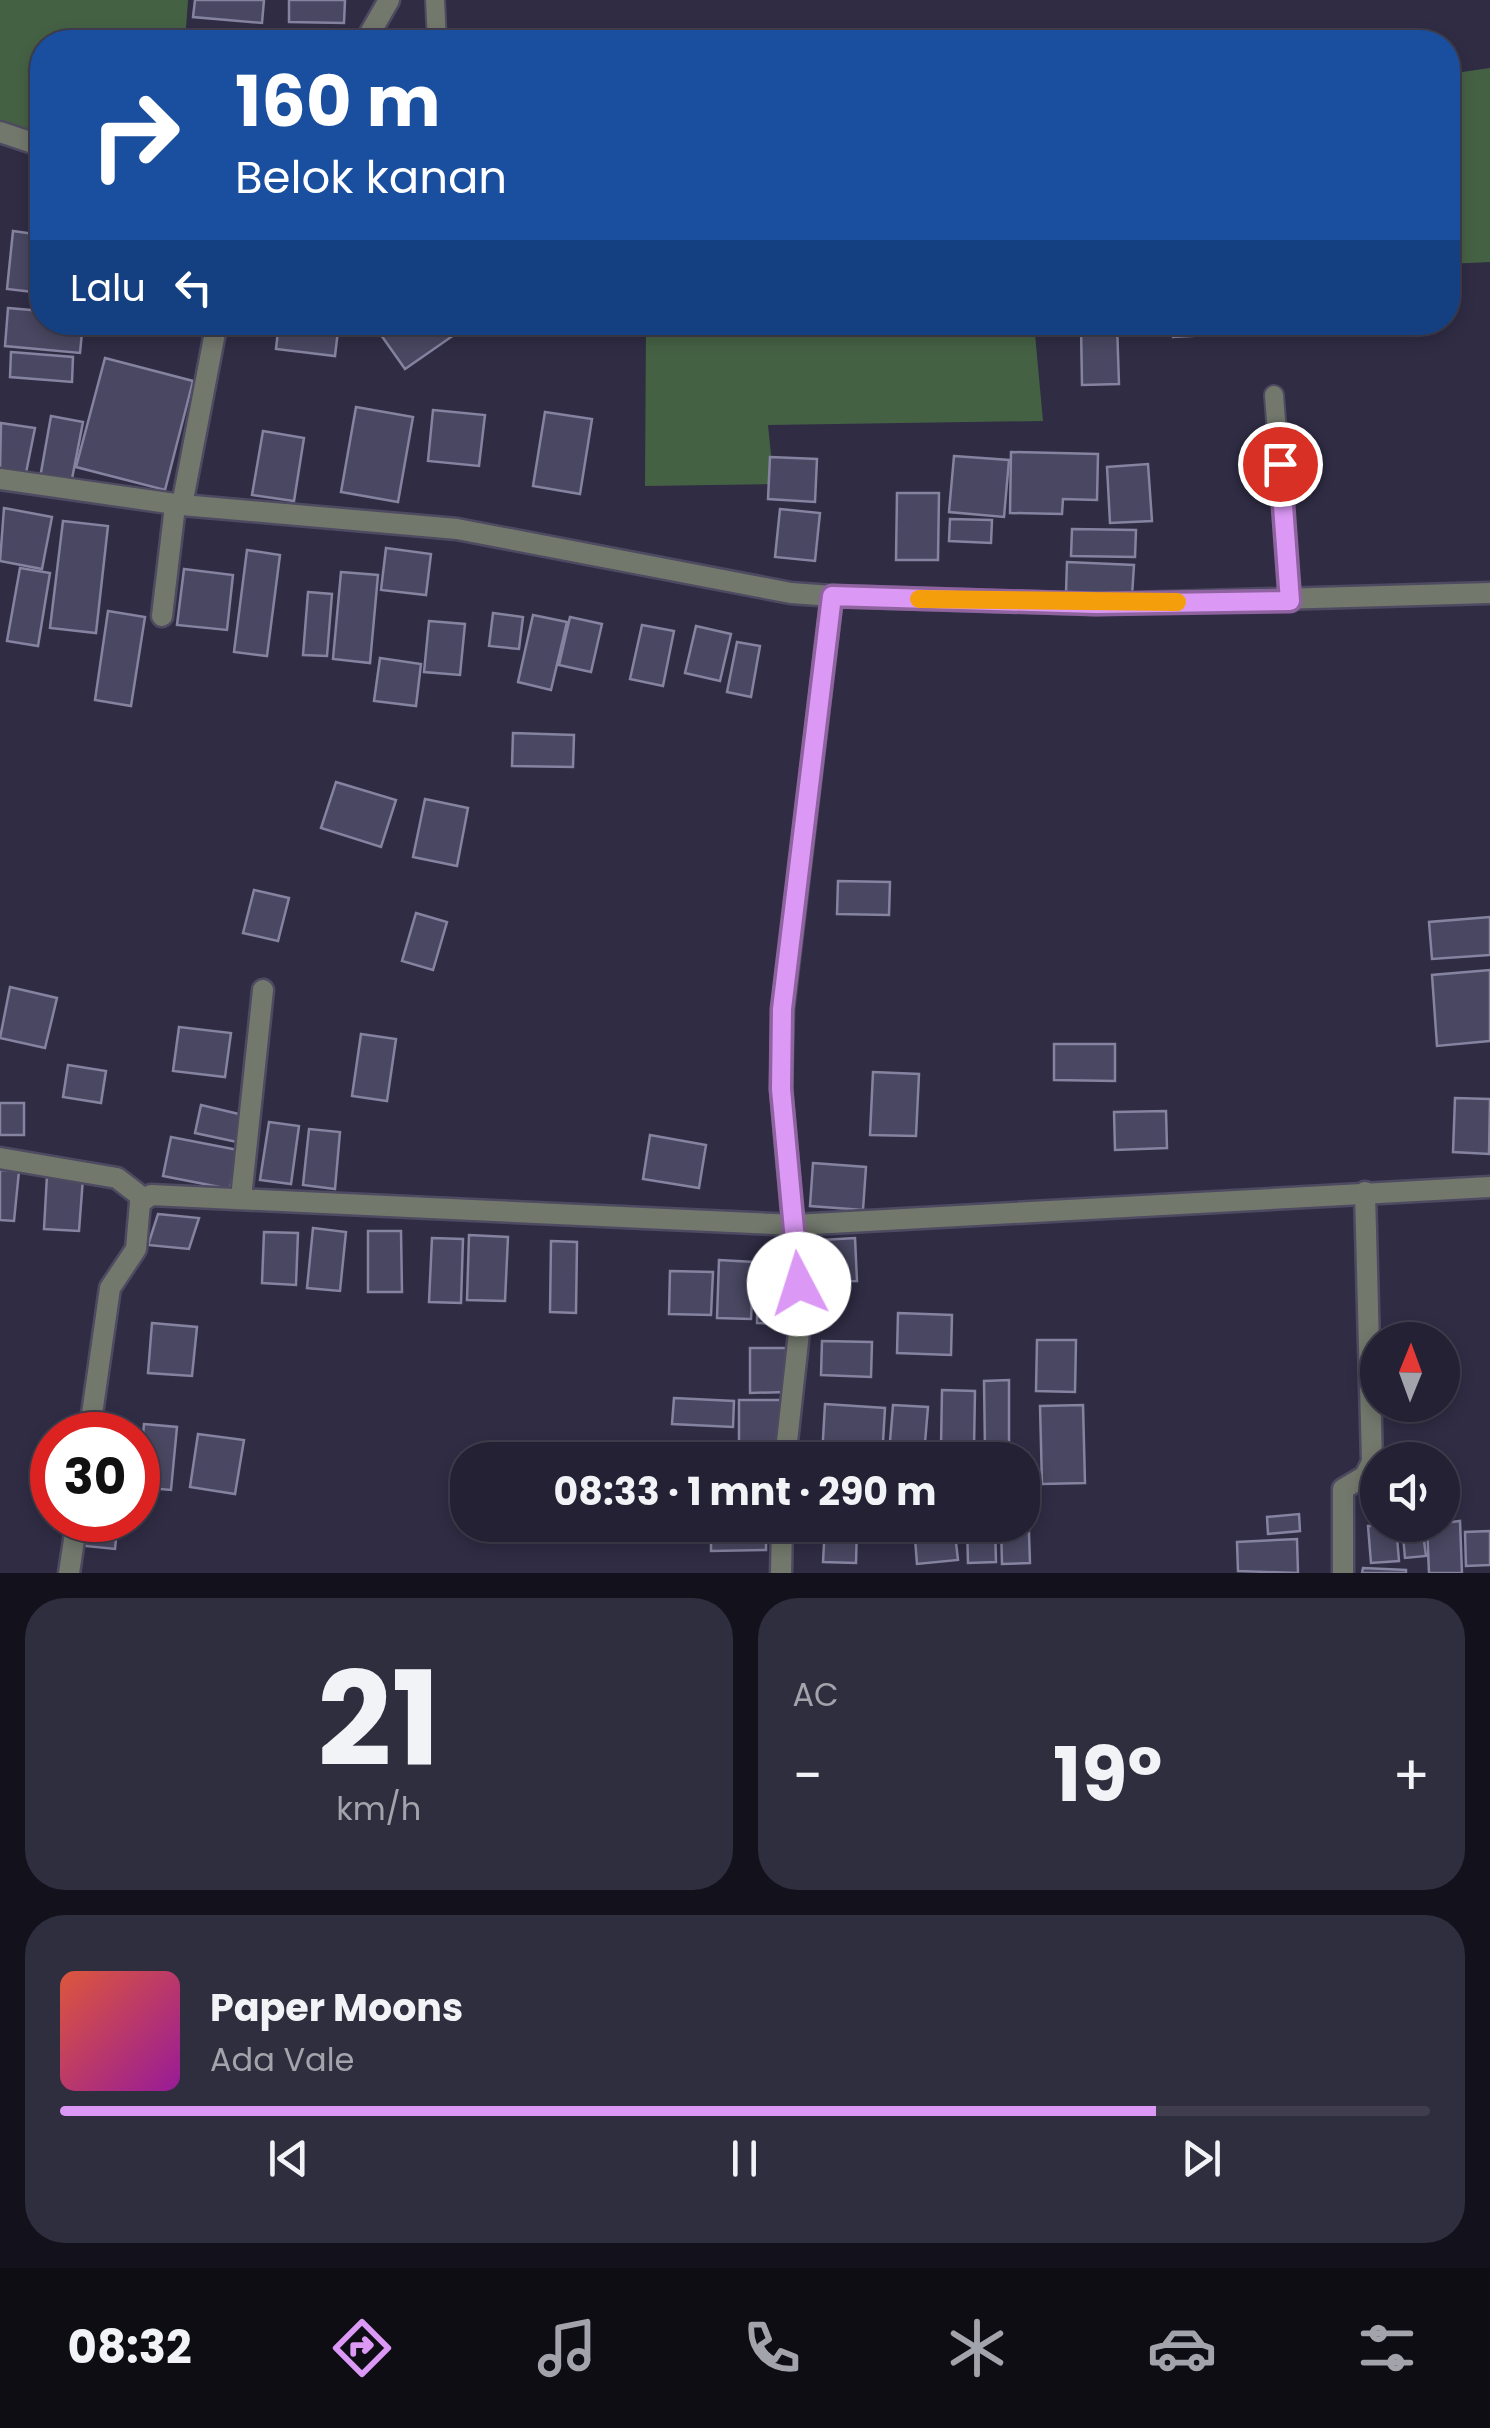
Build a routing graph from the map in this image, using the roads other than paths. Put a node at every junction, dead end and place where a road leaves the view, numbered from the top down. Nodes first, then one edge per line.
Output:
1 (390, 0) edge
2 (435, 0) edge
3 (373, 30) edge
4 (436, 30) edge
5 (0, 132) edge
6 (30, 142) edge
7 (214, 335) edge
8 (1274, 395) dead end
9 (0, 480) edge
10 (178, 506) junction
11 (1490, 593) edge
12 (832, 596) junction
13 (1290, 601) junction
14 (162, 616) dead end
15 (263, 990) dead end
16 (0, 1158) edge
17 (1490, 1187) edge
18 (1365, 1192) junction
19 (144, 1198) junction
20 (242, 1198) junction
21 (794, 1225) junction
22 (92, 1412) edge
23 (787, 1442) edge
24 (74, 1542) edge
25 (782, 1542) edge
26 (70, 1573) edge
27 (781, 1573) edge
28 (1343, 1573) edge

1 - 3 street
2 - 4 lane
5 - 6 street
7 - 10 street
8 - 13 lane
9 - 10 street
10 - 12 street
10 - 14 street
11 - 13 street
12 - 13 street
12 - 21 street
15 - 20 street
16 - 19 street
17 - 18 street
18 - 21 street
18 - 28 street
19 - 20 street
19 - 22 street
20 - 21 street
21 - 23 street
24 - 26 street
25 - 27 street

